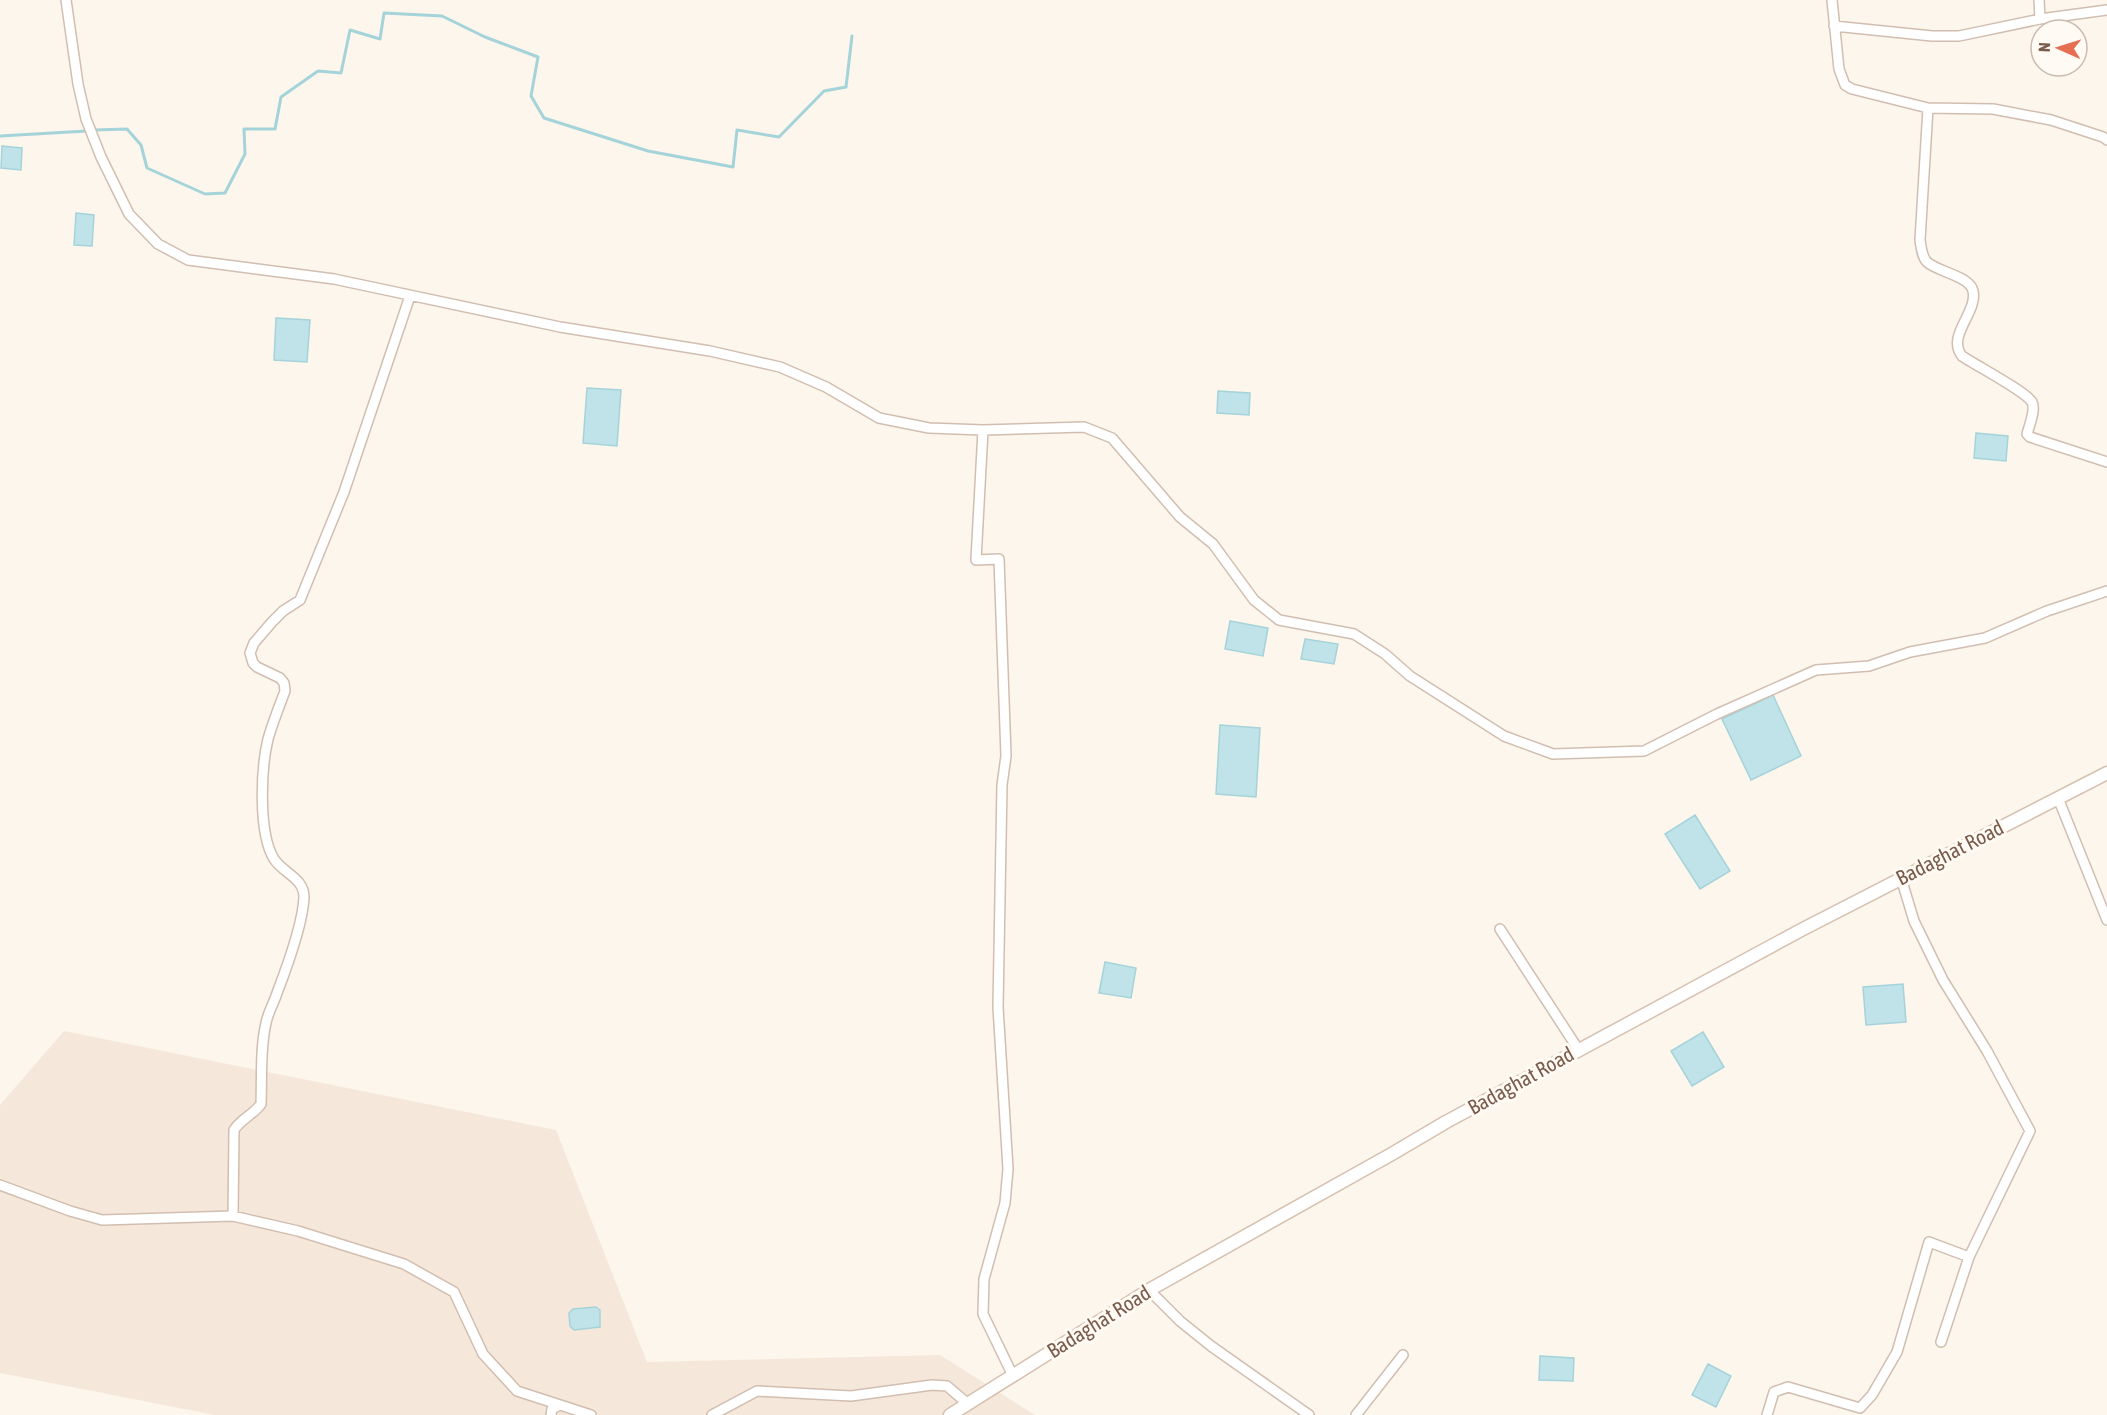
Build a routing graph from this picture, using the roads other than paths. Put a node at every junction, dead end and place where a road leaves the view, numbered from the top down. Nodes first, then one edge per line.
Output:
1 (66, 0) edge
2 (1832, 0) edge
3 (2038, 0) edge
4 (2107, 10) edge
5 (2040, 18) edge
6 (2047, 18) edge
7 (2029, 21) edge
8 (1834, 26) junction
9 (1928, 108) junction
10 (2107, 140) edge
11 (410, 296) junction
12 (983, 430) junction
13 (2107, 462) edge
14 (2107, 591) edge
15 (2107, 773) edge
16 (2058, 798) junction
17 (1901, 878) junction
18 (2107, 920) edge
19 (1500, 929) dead end
20 (1578, 1049) junction
21 (0, 1185) edge
22 (233, 1216) junction
23 (1969, 1257) junction
24 (1149, 1290) junction
25 (1941, 1342) dead end
26 (1403, 1355) dead end
27 (1013, 1376) junction
28 (968, 1404) junction
29 (560, 1405) junction
30 (551, 1415) edge
31 (591, 1415) edge
32 (712, 1415) edge
33 (950, 1415) edge
34 (1309, 1415) edge
35 (1356, 1415) edge
36 (1767, 1415) edge

1 - 11 street
2 - 8 street
3 - 5 street
4 - 6 street
7 - 8 street
8 - 9 street
9 - 10 street
9 - 13 street
11 - 12 street
11 - 22 street
12 - 14 street
12 - 27 street
15 - 16 main road, Badaghat Road
16 - 17 main road, Badaghat Road
16 - 18 street
17 - 20 main road, Badaghat Road
17 - 23 street
19 - 20 street
20 - 24 main road, Badaghat Road
21 - 22 street
22 - 29 street
23 - 25 street
23 - 36 street
24 - 27 main road, Badaghat Road
24 - 34 street
26 - 35 street
27 - 28 main road, Badaghat Road
28 - 32 street
28 - 33 main road, Badaghat Road
29 - 30 street
29 - 31 street

